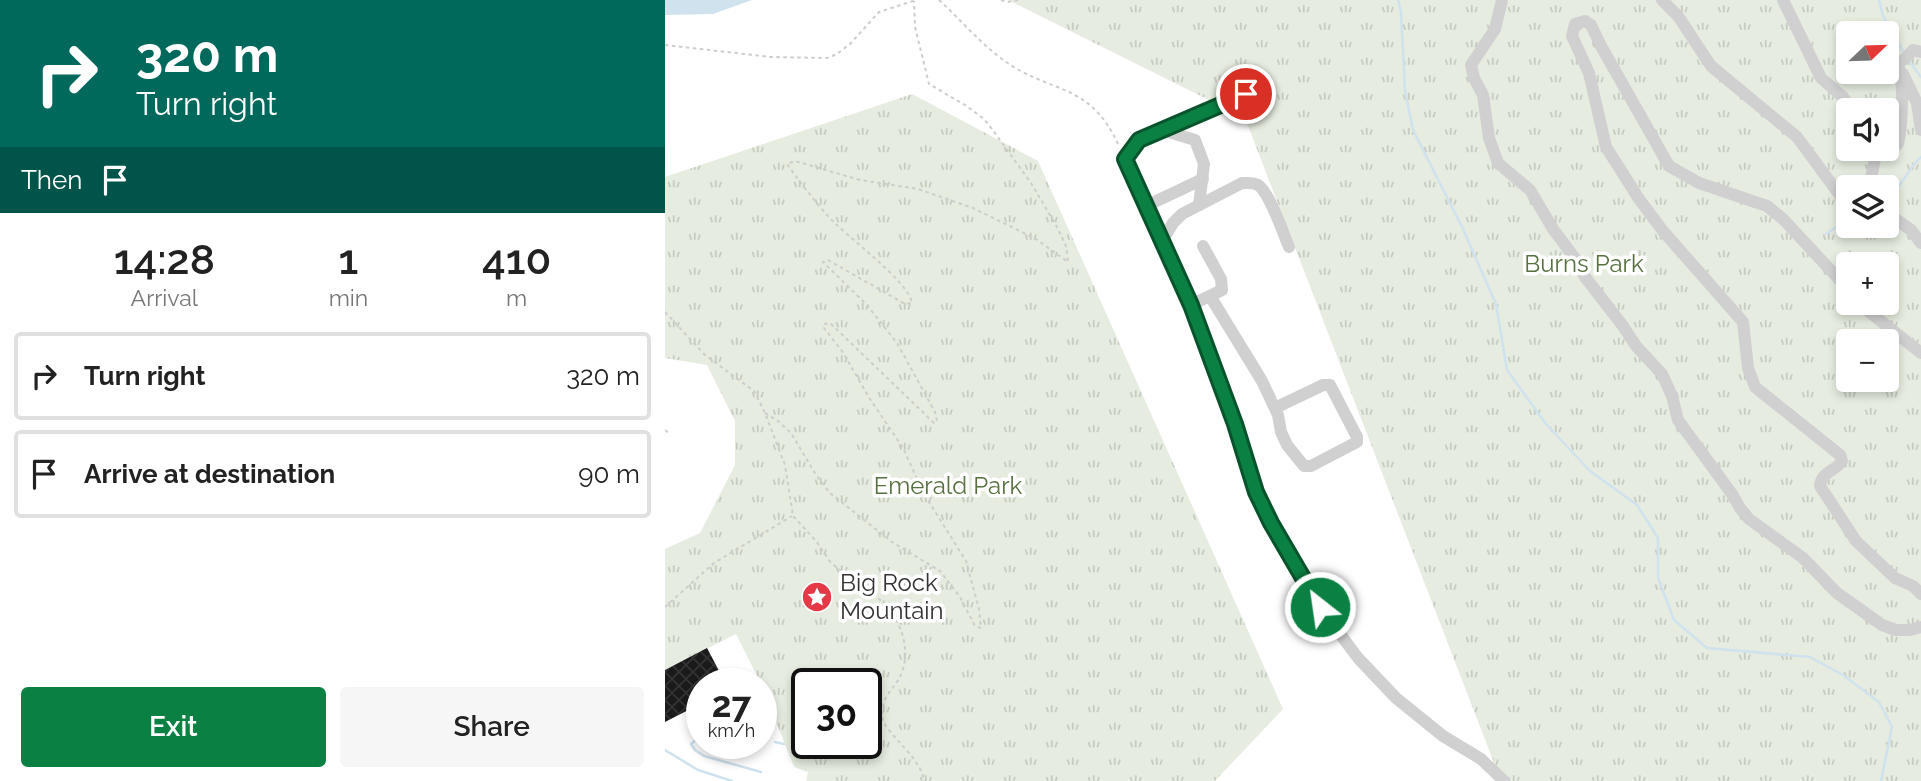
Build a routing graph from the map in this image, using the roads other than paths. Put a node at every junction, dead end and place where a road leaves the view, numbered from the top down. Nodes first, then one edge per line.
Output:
1 (1502, 0) edge
2 (1662, 0) edge
3 (1783, 0) edge
4 (1921, 52) edge
5 (1901, 71) junction
6 (1246, 94) dead end
7 (1844, 98) edge
8 (1162, 130) junction
9 (1921, 130) edge
10 (1899, 139) edge
11 (1203, 180) junction
12 (1836, 190) edge
13 (1199, 205) junction
14 (1146, 206) junction
15 (1899, 222) edge
16 (1162, 241) junction
17 (1921, 243) edge
18 (1203, 246) dead end
19 (1289, 247) dead end
20 (1836, 276) edge
21 (1210, 296) junction
22 (1191, 305) junction
23 (1873, 315) edge
24 (1921, 353) edge
25 (1275, 408) junction
26 (1921, 594) edge
27 (1921, 627) edge
28 (1504, 781) edge

1 - 27 street
2 - 12 street
3 - 7 street
4 - 5 street
5 - 9 street
5 - 10 street
6 - 8 street
8 - 11 street
8 - 14 street
11 - 13 street
11 - 14 street
13 - 16 street
13 - 19 street
14 - 16 street
15 - 17 street
16 - 22 street
18 - 21 street
20 - 26 street
21 - 22 street
21 - 25 street
22 - 28 street
23 - 24 street
25 - 25 street

